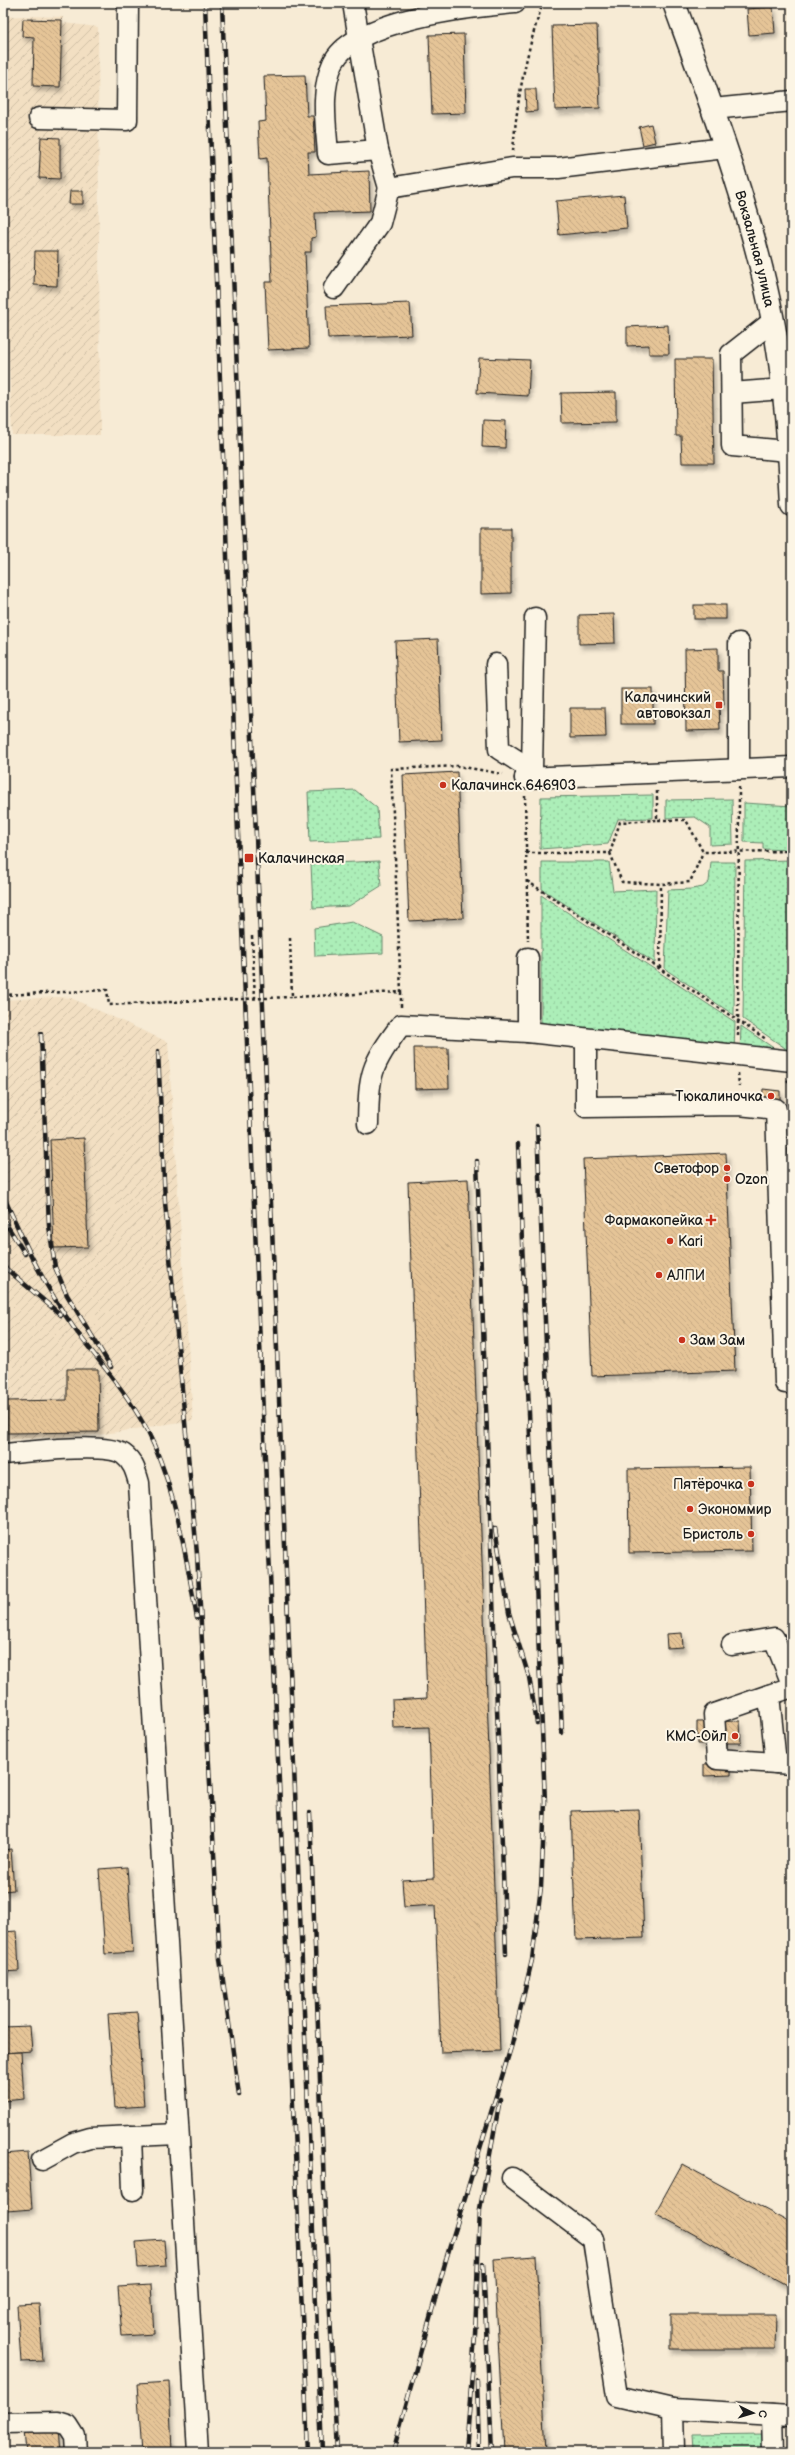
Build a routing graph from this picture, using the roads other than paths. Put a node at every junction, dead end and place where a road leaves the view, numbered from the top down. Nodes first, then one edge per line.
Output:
1 (128, 3) edge
2 (353, 3) edge
3 (515, 3) edge
4 (674, 3) edge
5 (359, 38) junction
6 (792, 101) edge
7 (713, 109) junction
8 (39, 118) dead end
9 (725, 148) junction
10 (378, 150) junction
11 (389, 188) junction
12 (334, 288) dead end
13 (773, 321) junction
14 (783, 389) junction
15 (732, 393) junction
16 (788, 451) junction
17 (792, 496) edge
18 (792, 504) edge
19 (535, 618) dead end
20 (739, 643) dead end
21 (496, 664) dead end
22 (792, 767) edge
23 (739, 769) junction
24 (528, 774) junction
25 (528, 958) road end
26 (528, 1032) junction
27 (586, 1039) junction
28 (787, 1061) edge
29 (368, 1124) dead end
30 (792, 1383) edge
31 (3, 1454) edge
32 (732, 1645) dead end
33 (792, 1685) edge
34 (769, 1695) junction
35 (784, 1763) edge
36 (178, 2134) junction
37 (131, 2136) junction
38 (42, 2160) dead end
39 (512, 2178) dead end
40 (133, 2190) dead end
41 (673, 2409) junction
42 (772, 2415) junction
43 (792, 2416) edge
44 (3, 2423) edge
45 (76, 2452) edge
46 (198, 2452) edge
47 (674, 2452) edge
48 (773, 2452) edge

1 - 8 street
2 - 5 street
3 - 5 street
4 - 7 main road, Вокзальная улица
5 - 10 street
5 - 10 street
6 - 7 street
7 - 9 main road, Вокзальная улица
9 - 11 street
9 - 13 main road, Вокзальная улица
10 - 11 street
11 - 12 street
13 - 14 main road, Вокзальная улица
13 - 15 street
14 - 15 street
14 - 16 main road, Вокзальная улица
15 - 16 street
16 - 17 main road, Вокзальная улица
17 - 18 main road, Вокзальная улица
19 - 24 street
20 - 23 street
21 - 24 street
22 - 23 street
23 - 24 street
25 - 26 street
26 - 27 street
26 - 29 street
27 - 28 street
27 - 30 street
31 - 36 street
32 - 33 street
33 - 34 street
34 - 35 street
34 - 35 street
36 - 37 street
36 - 46 street
37 - 38 street
37 - 40 street
39 - 41 street
41 - 42 street
41 - 47 street
42 - 43 street
42 - 48 street
44 - 45 street

